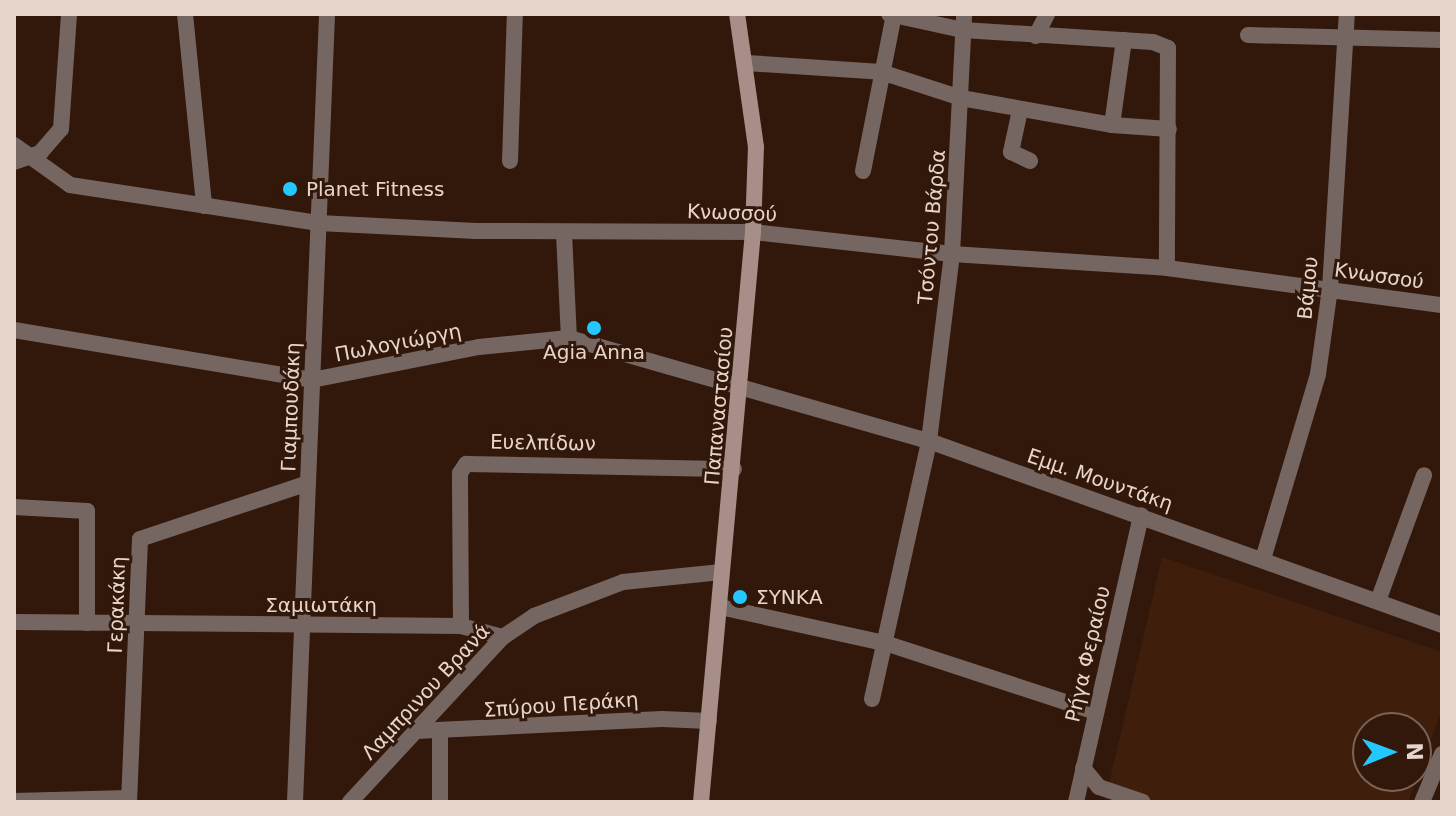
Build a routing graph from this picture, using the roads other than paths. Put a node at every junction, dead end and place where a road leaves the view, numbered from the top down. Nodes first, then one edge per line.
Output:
1 (69, 14) edge
2 (185, 14) edge
3 (327, 14) edge
4 (515, 14) edge
5 (737, 14) edge
6 (1047, 14) edge
7 (1347, 14) edge
8 (892, 15) edge
9 (964, 22) edge
10 (1248, 35) dead end
11 (1036, 36) junction
12 (1124, 40) junction
13 (1345, 40) junction
14 (1442, 40) edge
15 (747, 63) junction
16 (881, 72) junction
17 (961, 98) junction
18 (1020, 110) junction
19 (1112, 125) junction
20 (1169, 129) junction
21 (14, 145) edge
22 (21, 160) edge
23 (510, 161) dead end
24 (1030, 161) dead end
25 (863, 171) dead end
26 (204, 206) junction
27 (319, 223) junction
28 (753, 232) junction
29 (564, 233) junction
30 (952, 254) junction
31 (1167, 268) junction
32 (1330, 289) junction
33 (1442, 305) edge
34 (14, 330) edge
35 (569, 338) junction
36 (312, 380) junction
37 (741, 386) junction
38 (929, 441) junction
39 (734, 469) junction
40 (1424, 475) dead end
41 (308, 483) junction
42 (14, 507) edge
43 (1141, 515) junction
44 (1263, 559) junction
45 (721, 572) junction
46 (1378, 601) junction
47 (720, 607) junction
48 (14, 622) edge
49 (87, 623) junction
50 (137, 624) junction
51 (303, 624) junction
52 (1442, 625) edge
53 (461, 626) junction
54 (503, 637) junction
55 (888, 644) junction
56 (872, 699) dead end
57 (1096, 712) junction
58 (709, 721) junction
59 (416, 731) junction
60 (440, 733) junction
61 (1442, 754) edge
62 (1083, 768) junction
63 (129, 800) edge
64 (14, 801) edge
65 (295, 802) edge
66 (350, 802) edge
67 (440, 802) edge
68 (701, 802) edge
69 (1076, 802) edge
70 (1143, 802) edge
71 (1422, 802) edge

1 - 22 street
2 - 26 street
3 - 27 street, Γιαμπουδάκη
4 - 23 street
5 - 15 street, Παπαναστασίου
6 - 11 street
7 - 13 street, Βάμου
8 - 9 street
8 - 16 street
9 - 11 street
9 - 17 street, Τσόντου Βάρδα
10 - 13 street
11 - 12 street
12 - 19 street
12 - 20 street
13 - 14 street
13 - 32 street, Βάμου
15 - 16 street
15 - 28 street, Παπαναστασίου
16 - 17 street
16 - 25 street
17 - 18 street
17 - 30 street, Τσόντου Βάρδα
18 - 19 street
18 - 24 street
19 - 20 street
20 - 31 street
21 - 22 street, Κνωσσού
22 - 26 street, Κνωσσού
26 - 27 street, Κνωσσού
27 - 29 street, Κνωσσού
27 - 36 street, Γιαμπουδάκη
28 - 29 street, Κνωσσού
28 - 30 street, Κνωσσού
28 - 37 street, Παπαναστασίου
29 - 35 street
30 - 31 street, Κνωσσού
30 - 38 street, Τσόντου Βάρδα
31 - 32 street, Κνωσσού
32 - 33 street, Κνωσσού
32 - 44 street, Βάμου
34 - 36 street, Πωλογιώργη
35 - 36 street, Πωλογιώργη
35 - 37 street, Πωλογιώργη
36 - 41 street, Γιαμπουδάκη
37 - 38 street, Εμμ. Μουντάκη
37 - 39 street, Παπαναστασίου
38 - 43 street, Εμμ. Μουντάκη
38 - 55 street, Τσόντου Βάρδα
39 - 45 street, Παπαναστασίου
39 - 53 street, Ευελπίδων
40 - 46 street
41 - 50 street, Γερακάκη
41 - 51 street, Γιαμπουδάκη
42 - 49 street
43 - 44 street, Εμμ. Μουντάκη
43 - 57 street, Ρήγα Φεραίου
44 - 46 street, Εμμ. Μουντάκη
45 - 47 street, Παπαναστασίου
45 - 54 street, Λαμπρινου Βρανά
46 - 52 street, Εμμ. Μουντάκη
47 - 55 street
47 - 58 street, Παπαναστασίου
48 - 49 street, Σαμιωτάκη
49 - 50 street, Σαμιωτάκη
50 - 51 street, Σαμιωτάκη
50 - 63 street, Γερακάκη
51 - 53 street, Σαμιωτάκη
51 - 65 street, Γιαμπουδάκη
53 - 54 street, Σαμιωτάκη
54 - 59 street, Λαμπρινου Βρανά
55 - 56 street, Τσόντου Βάρδα
55 - 57 street
57 - 62 street, Ρήγα Φεραίου
58 - 60 street, Σπύρου Περάκη
58 - 68 street, Παπαναστασίου
59 - 60 street, Σπύρου Περάκη
59 - 66 street, Λαμπρινου Βρανά
60 - 67 street
61 - 71 street
62 - 69 street, Ρήγα Φεραίου
62 - 70 street
63 - 64 street

